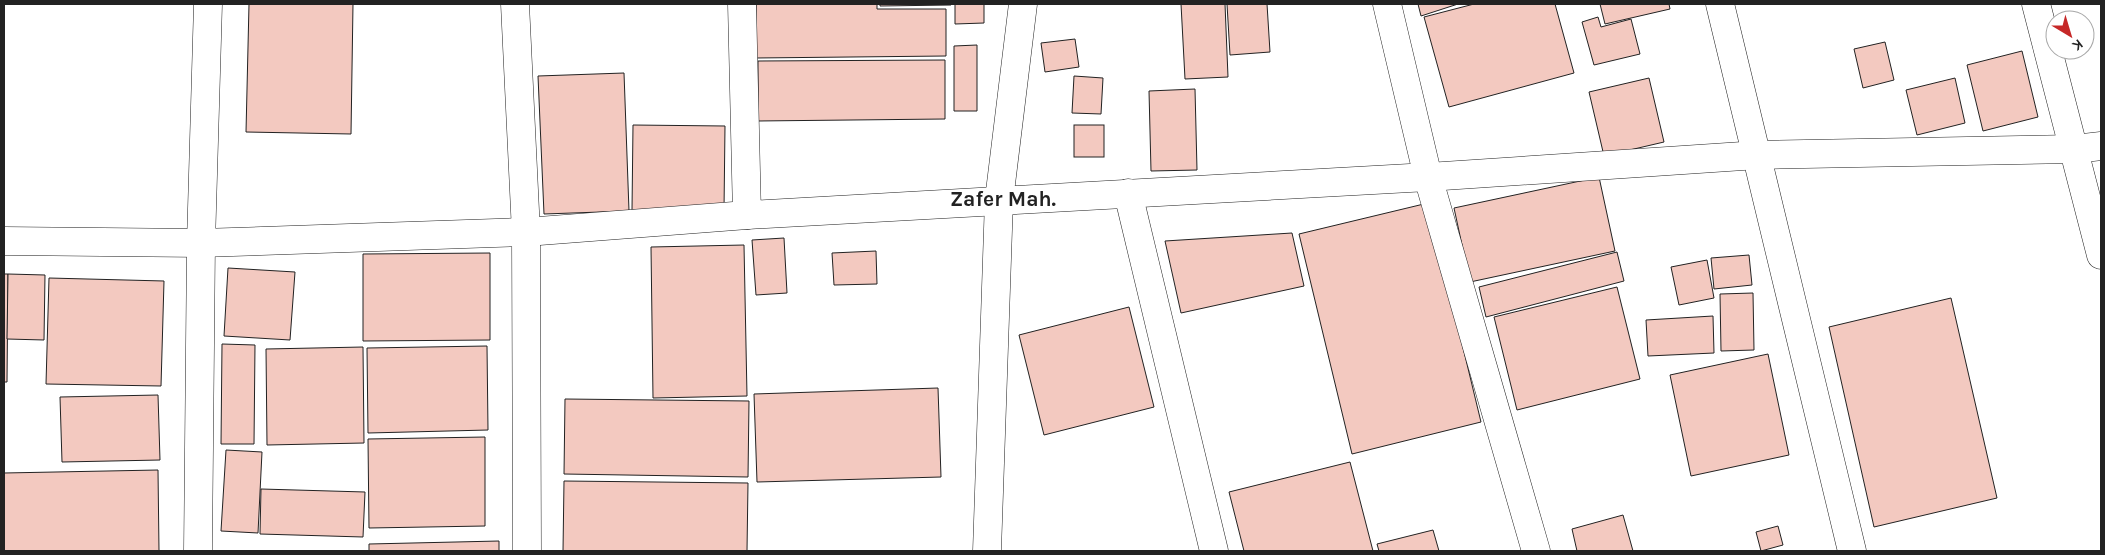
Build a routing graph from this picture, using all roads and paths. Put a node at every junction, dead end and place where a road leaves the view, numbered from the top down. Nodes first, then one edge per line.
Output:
1 (208, 4) edge
2 (515, 4) edge
3 (742, 4) edge
4 (1023, 4) edge
5 (1387, 4) edge
6 (1720, 4) edge
7 (2036, 4) edge
8 (2088, 147) edge
9 (1758, 155) junction
10 (1428, 177) junction
11 (1128, 193) junction
12 (999, 200) junction
13 (748, 215) junction
14 (526, 232) junction
15 (4, 241) edge
16 (201, 243) junction
17 (2101, 255) edge
18 (198, 551) edge
19 (527, 551) edge
20 (987, 551) edge
21 (1214, 551) edge
22 (1536, 551) edge
23 (1852, 551) edge

1 - 16 street
2 - 14 street
3 - 13 street
4 - 12 street
5 - 10 street
6 - 9 street
7 - 8 street
8 - 9 street
8 - 17 street
9 - 10 street
9 - 23 street
10 - 11 street
10 - 22 street
11 - 12 street
11 - 21 street
12 - 13 street
12 - 20 street
13 - 14 street
14 - 16 street
14 - 19 street
15 - 16 street
16 - 18 street

